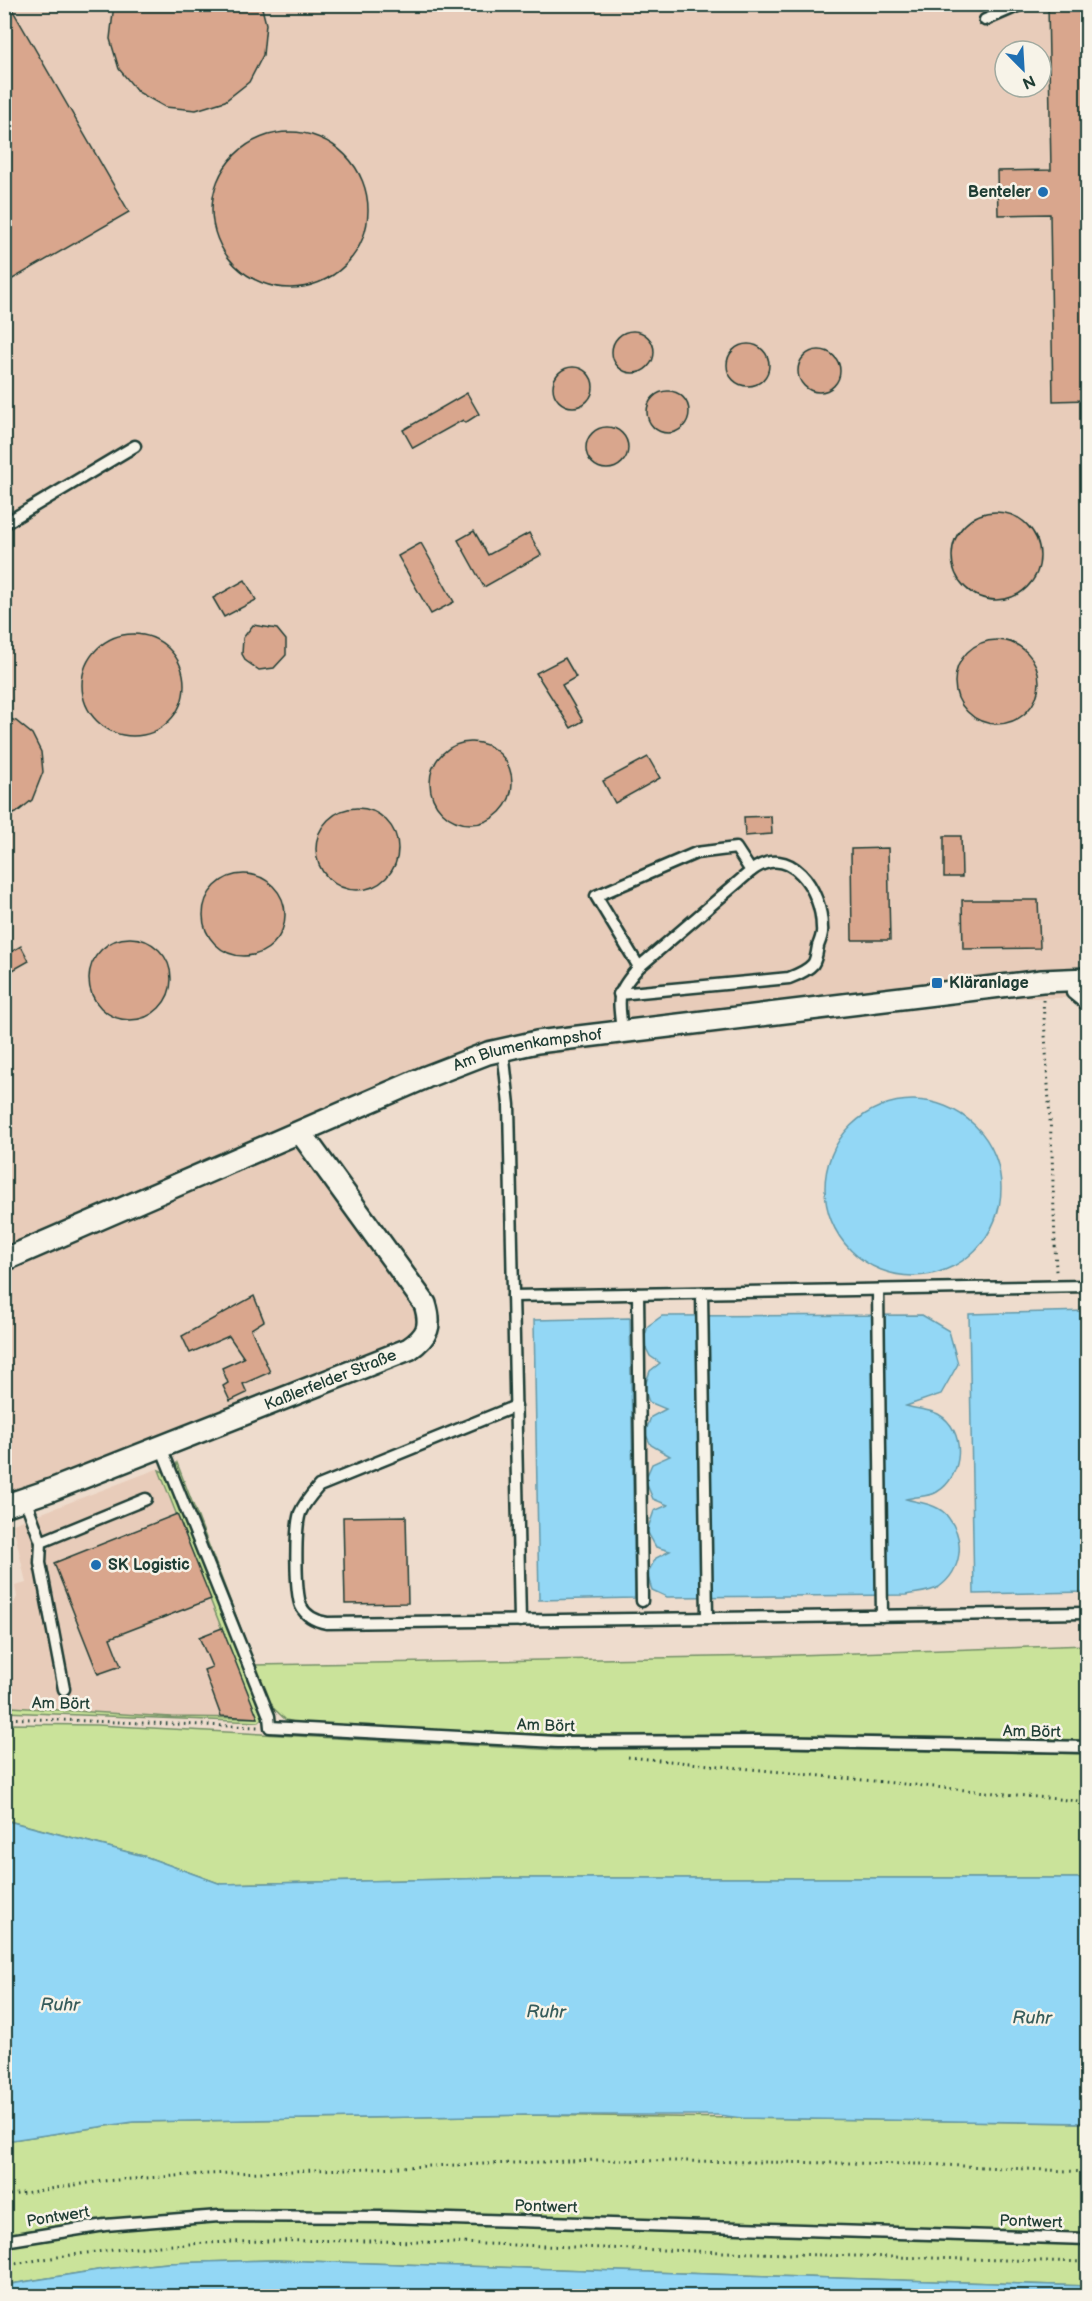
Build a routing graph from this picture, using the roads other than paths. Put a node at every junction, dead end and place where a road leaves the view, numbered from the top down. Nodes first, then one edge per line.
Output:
1 (1022, 4) edge
2 (986, 20) dead end
3 (135, 446) dead end
4 (4, 524) edge
5 (751, 872) junction
6 (639, 967) junction
7 (1078, 985) edge
8 (619, 994) junction
9 (1088, 1006) edge
10 (621, 1032) junction
11 (503, 1050) junction
12 (301, 1133) junction
13 (4, 1260) edge
14 (1088, 1286) edge
15 (878, 1290) junction
16 (702, 1293) junction
17 (638, 1294) junction
18 (513, 1296) junction
19 (516, 1406) junction
20 (161, 1447) junction
21 (26, 1499) junction
22 (146, 1499) dead end
23 (4, 1506) edge
24 (40, 1542) junction
25 (642, 1601) dead end
26 (1088, 1613) edge
27 (882, 1616) junction
28 (707, 1618) junction
29 (520, 1621) junction
30 (64, 1689) dead end
31 (1088, 1747) edge
32 (1088, 2238) edge
33 (4, 2241) edge

1 - 2 lane
3 - 4 lane
5 - 6 lane
5 - 6 lane
5 - 8 lane
6 - 8 lane
7 - 9 lane
7 - 10 street, Am Blumenkampshof
8 - 10 lane
10 - 11 street, Am Blumenkampshof
11 - 12 street, Am Blumenkampshof
11 - 18 lane
12 - 13 street, Am Blumenkampshof
12 - 20 street, Kaßlerfelder Straße
14 - 15 lane
15 - 16 lane
15 - 27 lane
16 - 17 lane
16 - 28 lane
17 - 18 lane
17 - 25 lane
18 - 19 lane
19 - 29 lane
19 - 29 lane
20 - 21 street, Kaßlerfelder Straße
20 - 31 lane, Am Bört
21 - 23 street, Kaßlerfelder Straße
21 - 24 lane
22 - 24 lane
24 - 30 lane
26 - 27 lane
27 - 28 lane
28 - 29 lane
32 - 33 lane, Pontwert

